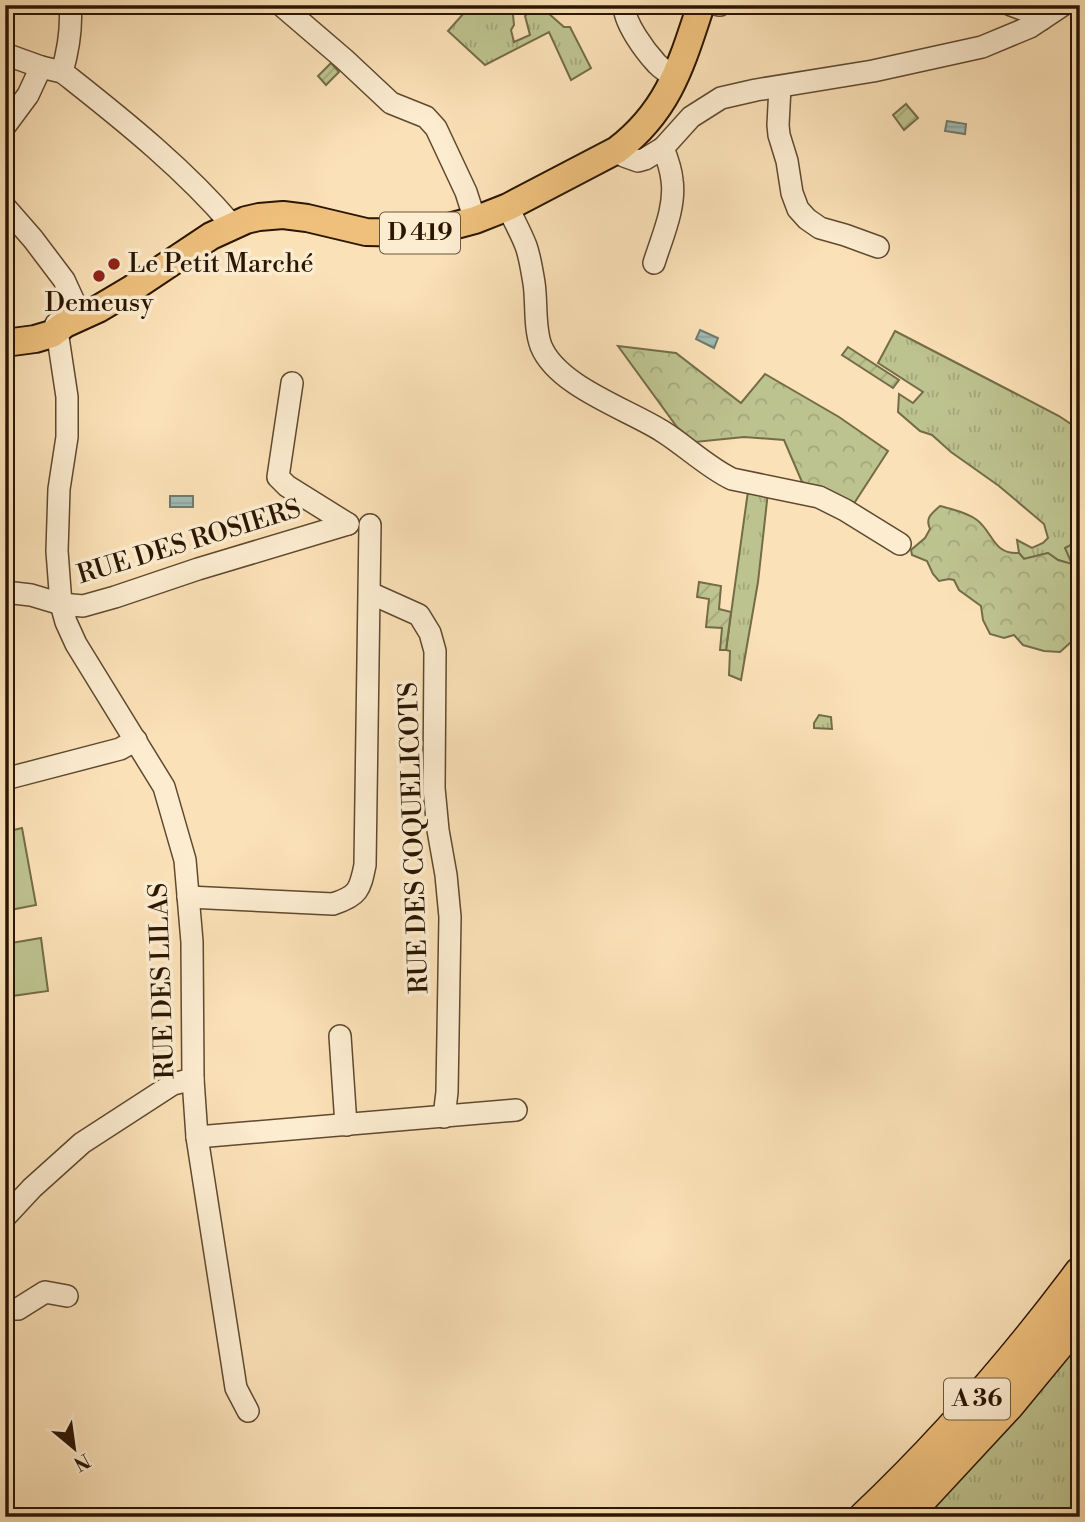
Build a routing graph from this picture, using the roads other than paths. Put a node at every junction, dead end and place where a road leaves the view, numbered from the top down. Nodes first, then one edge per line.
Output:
1 (70, 5) edge
2 (281, 5) edge
3 (624, 5) edge
4 (701, 5) edge
5 (1011, 5) edge
6 (1063, 5) edge
7 (1042, 19) junction
8 (5, 54) edge
9 (41, 67) junction
10 (62, 72) junction
11 (675, 79) junction
12 (780, 87) junction
13 (5, 126) edge
14 (663, 148) junction
15 (617, 150) junction
16 (5, 207) edge
17 (508, 207) junction
18 (475, 220) junction
19 (232, 225) junction
20 (878, 247) dead end
21 (654, 263) dead end
22 (65, 324) junction
23 (5, 331) edge
24 (5, 343) edge
25 (292, 383) dead end
26 (370, 525) dead end
27 (900, 544) dead end
28 (5, 592) edge
29 (370, 593) junction
30 (61, 604) junction
31 (135, 740) junction
32 (5, 779) edge
33 (188, 897) junction
34 (341, 1036) dead end
35 (193, 1079) junction
36 (516, 1110) dead end
37 (443, 1116) junction
38 (346, 1125) junction
39 (197, 1137) junction
40 (5, 1217) edge
41 (1080, 1272) edge
42 (67, 1296) dead end
43 (5, 1309) edge
44 (1080, 1319) edge
45 (248, 1410) dead end
46 (864, 1517) edge
47 (905, 1517) edge

1 - 10 street
2 - 18 street
3 - 11 street
4 - 11 main road, D 419
5 - 7 street
6 - 7 street
7 - 12 street
8 - 9 street
9 - 10 street
9 - 13 street
10 - 19 street
11 - 15 main road, D 419
12 - 14 street
12 - 20 street
14 - 15 street
14 - 21 street
15 - 17 main road, D 419
16 - 22 street, RUE DES LILAS
17 - 18 main road, D 419
17 - 27 street
18 - 19 main road, D 419
19 - 22 main road, D 419
22 - 23 main road
22 - 24 main road, D 419
22 - 30 street, RUE DES LILAS
25 - 30 street, RUE DES ROSIERS
26 - 29 street
28 - 30 street, RUE DES ROSIERS
29 - 33 street
29 - 37 street, RUE DES COQUELICOTS
30 - 31 street, RUE DES LILAS
31 - 32 street
31 - 33 street, RUE DES LILAS
33 - 35 street, RUE DES LILAS
34 - 38 street
35 - 39 street, RUE DES LILAS
35 - 40 street
36 - 37 street
37 - 38 street
38 - 39 street
39 - 45 street, RUE DES LILAS
41 - 46 highway, A 36
42 - 43 street
44 - 47 highway, A 36

